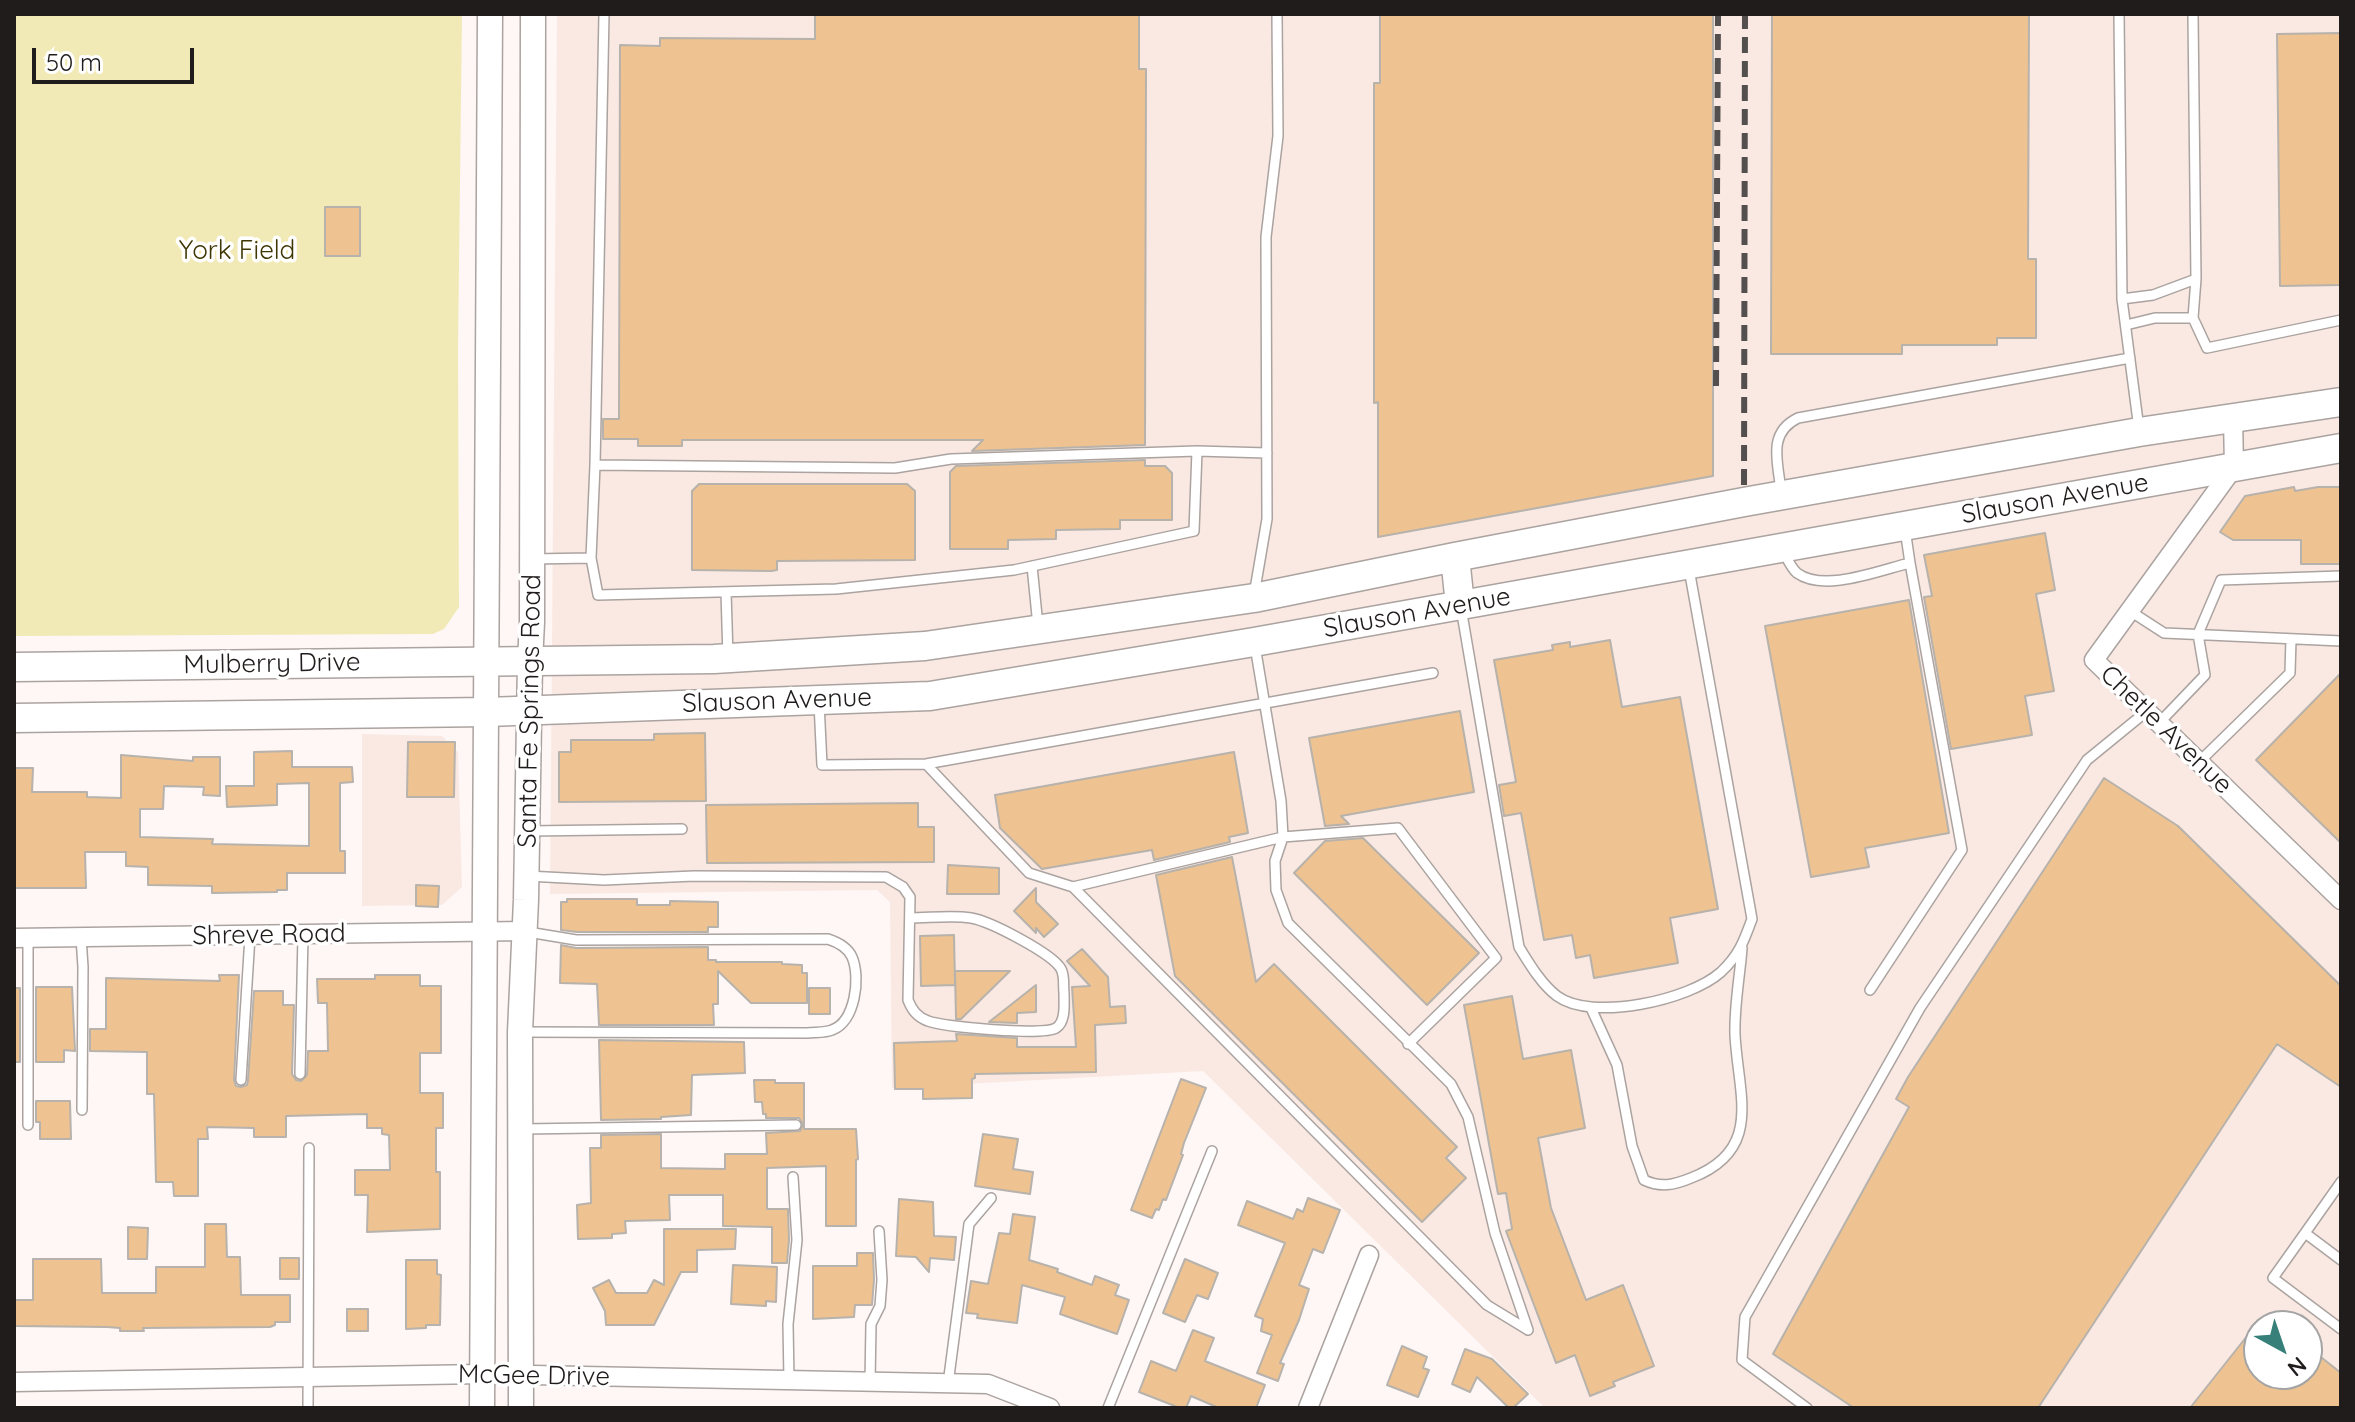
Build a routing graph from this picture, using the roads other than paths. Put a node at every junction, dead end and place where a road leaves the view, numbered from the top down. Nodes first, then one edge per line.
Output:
1 (490, 14) edge
2 (533, 14) edge
3 (604, 14) edge
4 (1277, 14) edge
5 (2119, 14) edge
6 (2193, 14) edge
7 (2196, 279) junction
8 (2122, 299) junction
9 (2193, 318) junction
10 (2341, 320) edge
11 (2126, 325) junction
12 (2130, 358) junction
13 (2341, 402) edge
14 (2233, 418) junction
15 (2139, 432) junction
16 (2341, 448) edge
17 (1197, 451) junction
18 (1267, 453) junction
19 (595, 465) junction
20 (2234, 467) junction
21 (1782, 495) junction
22 (1904, 527) junction
23 (1781, 549) junction
24 (1455, 557) junction
25 (591, 558) junction
26 (532, 559) junction
27 (1910, 563) junction
28 (1032, 566) junction
29 (1688, 566) junction
30 (2341, 576) edge
31 (726, 592) junction
32 (1254, 598) junction
33 (1460, 605) junction
34 (2130, 611) junction
35 (1038, 629) junction
36 (2198, 634) junction
37 (2291, 639) junction
38 (2341, 641) edge
39 (1254, 642) junction
40 (729, 658) junction
41 (487, 662) junction
42 (530, 662) junction
43 (14, 667) edge
44 (1433, 673) dead end
45 (819, 700) junction
46 (1265, 704) junction
47 (529, 711) junction
48 (487, 712) junction
49 (2153, 717) junction
50 (14, 718) edge
51 (2199, 762) junction
52 (926, 764) junction
53 (682, 829) dead end
54 (528, 831) junction
55 (1283, 837) junction
56 (527, 876) junction
57 (1073, 887) junction
58 (2341, 900) edge
59 (910, 918) junction
60 (525, 931) junction
61 (486, 932) junction
62 (303, 935) junction
63 (250, 936) junction
64 (81, 937) junction
65 (21, 938) edge
66 (1742, 948) junction
67 (1870, 990) dead end
68 (1591, 1008) junction
69 (520, 1032) junction
70 (1408, 1044) junction
71 (300, 1074) dead end
72 (241, 1080) dead end
73 (82, 1110) dead end
74 (28, 1125) dead end
75 (796, 1125) dead end
76 (521, 1129) junction
77 (309, 1148) dead end
78 (1212, 1151) dead end
79 (793, 1177) dead end
80 (2341, 1182) edge
81 (991, 1198) dead end
82 (879, 1231) dead end
83 (2305, 1233) junction
84 (1369, 1255) dead end
85 (2341, 1260) edge
86 (2341, 1329) edge
87 (482, 1374) junction
88 (521, 1375) junction
89 (308, 1377) junction
90 (789, 1380) junction
91 (14, 1382) edge
92 (870, 1382) junction
93 (948, 1384) junction
94 (308, 1408) edge
95 (482, 1408) edge
96 (521, 1408) edge
97 (1050, 1408) edge
98 (1108, 1408) edge
99 (1308, 1408) edge
100 (1807, 1408) edge

1 - 41 main road, Santa Fe Springs Road
2 - 26 main road, Santa Fe Springs Road
3 - 19 lane
4 - 18 lane
5 - 8 lane
6 - 7 lane
7 - 8 lane
7 - 9 lane
8 - 11 lane
9 - 10 lane
9 - 11 lane
11 - 12 lane
12 - 15 lane
12 - 21 lane
13 - 14 main road, Slauson Avenue
14 - 15 main road, Slauson Avenue
14 - 20 street
15 - 21 main road, Slauson Avenue
16 - 20 main road, Slauson Avenue
17 - 18 lane
17 - 19 lane
17 - 28 lane
18 - 32 lane
19 - 25 lane
20 - 22 main road, Slauson Avenue
20 - 34 street, Chetle Avenue
21 - 24 main road, Slauson Avenue
22 - 23 main road, Slauson Avenue
22 - 27 lane
23 - 27 lane
23 - 29 main road, Slauson Avenue
24 - 32 main road, Slauson Avenue
24 - 33 main road
25 - 26 lane
25 - 31 lane
26 - 42 main road, Santa Fe Springs Road
27 - 67 lane
28 - 31 lane
28 - 35 lane
29 - 33 main road, Slauson Avenue
29 - 66 lane
30 - 36 lane
31 - 40 lane
32 - 35 main road, Slauson Avenue
32 - 39 main road
33 - 39 main road, Slauson Avenue
33 - 68 lane
34 - 36 lane
34 - 49 street, Chetle Avenue
35 - 40 main road, Slauson Avenue
36 - 37 lane
36 - 49 lane
37 - 38 lane
37 - 51 lane
39 - 45 main road, Slauson Avenue
39 - 46 lane
40 - 42 main road, Slauson Avenue
41 - 42 main road, Mulberry Drive
41 - 43 main road, Mulberry Drive
41 - 48 main road, Santa Fe Springs Road
42 - 47 main road, Santa Fe Springs Road
44 - 46 lane
45 - 47 main road, Slauson Avenue
45 - 52 lane
46 - 52 lane
46 - 55 lane
47 - 48 main road, Slauson Avenue
47 - 54 main road, Santa Fe Springs Road
48 - 50 main road, Mulberry Drive
48 - 61 main road, Santa Fe Springs Road
49 - 51 street, Chetle Avenue
49 - 100 lane
51 - 58 street, Chetle Avenue
52 - 57 lane
53 - 54 lane
54 - 56 main road, Santa Fe Springs Road
55 - 57 lane
55 - 70 lane
55 - 70 lane
56 - 59 lane
56 - 60 main road, Santa Fe Springs Road
57 - 70 lane
59 - 59 lane
60 - 61 street, Shreve Road
60 - 69 main road, Santa Fe Springs Road
60 - 69 lane
61 - 62 street, Shreve Road
61 - 87 main road, Santa Fe Springs Road
62 - 63 street, Shreve Road
62 - 71 lane
63 - 64 street, Shreve Road
63 - 72 lane
64 - 65 street, Shreve Road
64 - 73 lane
65 - 74 lane
66 - 68 lane
66 - 68 lane
69 - 76 main road, Santa Fe Springs Road
75 - 76 lane
76 - 88 main road, Santa Fe Springs Road
77 - 89 lane
78 - 98 lane
79 - 90 lane
80 - 83 lane
81 - 93 lane
82 - 92 lane
83 - 85 lane
83 - 86 lane
84 - 99 street
87 - 88 street, McGee Drive
87 - 89 street, McGee Drive
87 - 95 main road, Santa Fe Springs Road
88 - 90 street, McGee Drive
88 - 96 main road, Santa Fe Springs Road
89 - 91 street, McGee Drive
89 - 94 lane
90 - 92 street, McGee Drive
92 - 93 street, McGee Drive
93 - 97 street, McGee Drive

